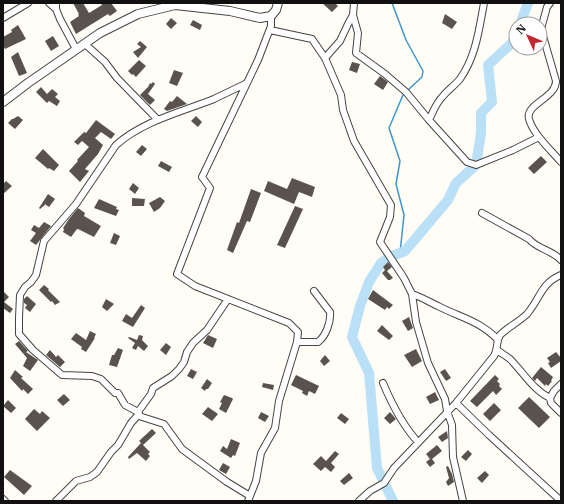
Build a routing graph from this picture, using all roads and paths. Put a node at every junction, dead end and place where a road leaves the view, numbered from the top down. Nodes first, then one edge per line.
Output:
1 (28, 3) edge
2 (49, 3) edge
3 (278, 3) edge
4 (354, 3) edge
5 (484, 3) edge
6 (550, 3) edge
7 (177, 4) edge
8 (56, 6) edge
9 (353, 15) junction
10 (272, 16) junction
11 (3, 18) edge
12 (270, 30) junction
13 (85, 44) junction
14 (76, 49) junction
15 (325, 58) junction
16 (559, 82) edge
17 (245, 84) junction
18 (3, 102) edge
19 (157, 119) junction
20 (429, 120) junction
21 (539, 137) junction
22 (561, 162) edge
23 (482, 212) dead end
24 (561, 260) edge
25 (561, 275) edge
26 (314, 291) dead end
27 (412, 294) junction
28 (228, 300) junction
29 (497, 339) junction
30 (298, 342) junction
31 (497, 350) junction
32 (384, 383) dead end
33 (561, 384) edge
34 (550, 398) junction
35 (456, 403) junction
36 (447, 411) junction
37 (138, 413) junction
38 (561, 413) edge
39 (418, 442) junction
40 (249, 498) edge
41 (56, 501) edge
42 (359, 501) edge
43 (463, 501) edge
44 (561, 501) edge

1 - 11 street
2 - 8 street
3 - 10 street
4 - 9 street
5 - 20 street
6 - 16 street
7 - 10 street
7 - 13 street
8 - 14 street
9 - 15 street
9 - 20 street
10 - 12 street
12 - 15 street
12 - 17 street
13 - 14 street
13 - 19 street
14 - 18 street
15 - 27 street
16 - 21 street
17 - 19 street
17 - 28 street
19 - 37 street
20 - 21 street
21 - 22 street
23 - 24 street
25 - 29 street
26 - 30 street
27 - 29 street
27 - 36 street
28 - 30 street
28 - 37 street
29 - 31 street
30 - 40 street
31 - 34 street
31 - 35 street
32 - 39 street
33 - 34 street
34 - 38 street
35 - 36 street
35 - 44 street
36 - 39 street
36 - 43 street
37 - 40 street
37 - 41 street
39 - 42 street

